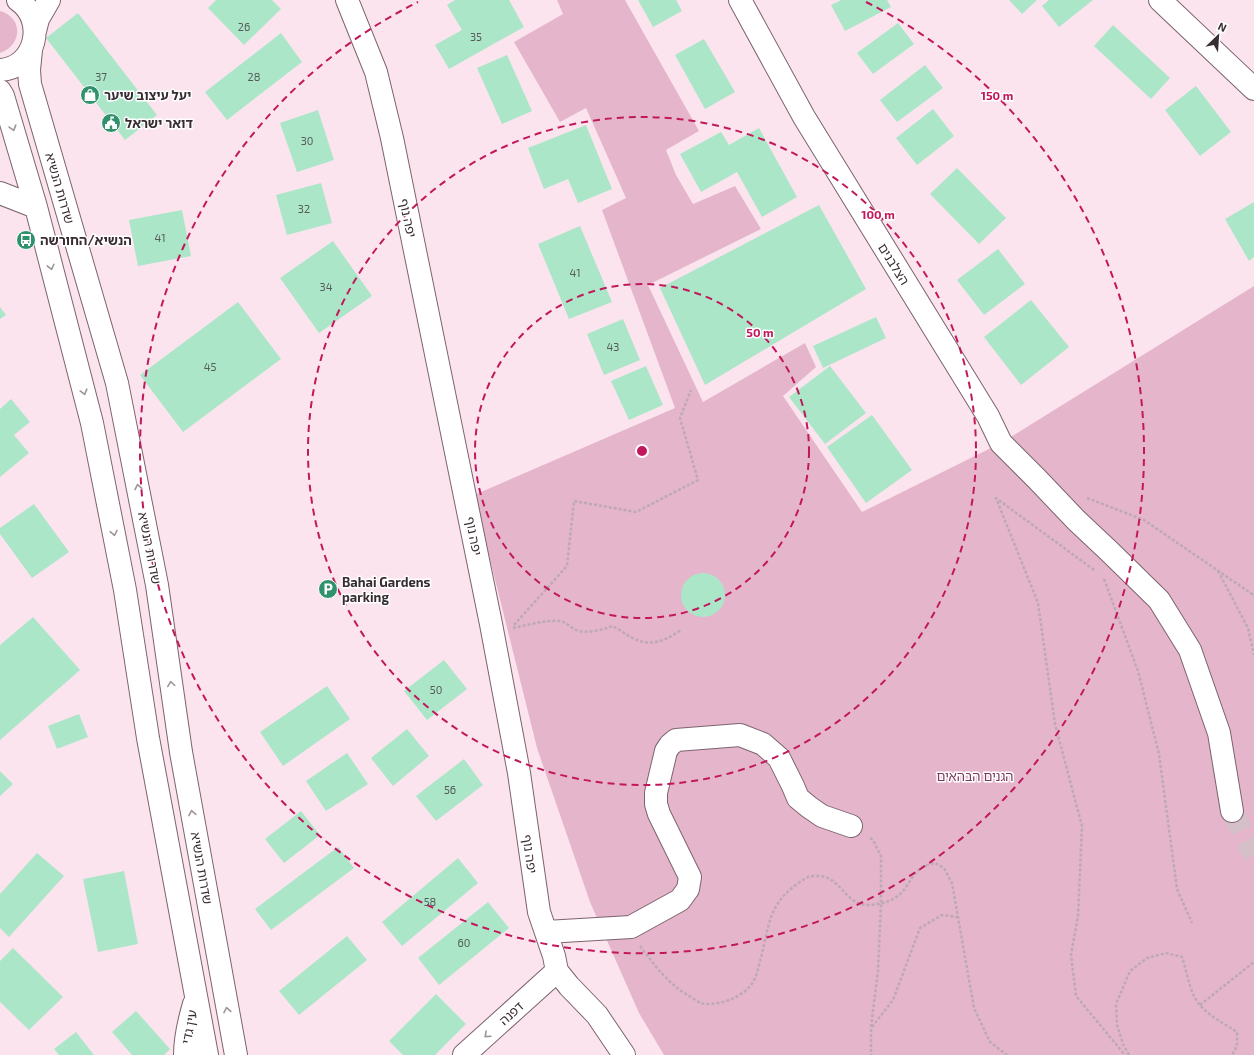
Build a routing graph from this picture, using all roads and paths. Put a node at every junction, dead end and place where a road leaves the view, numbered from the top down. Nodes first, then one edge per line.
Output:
1 (18, 0) edge
2 (49, 0) edge
3 (347, 0) edge
4 (740, 0) edge
5 (1160, 0) edge
6 (33, 40) junction
7 (0, 70) edge
8 (1254, 90) edge
9 (0, 91) edge
10 (0, 193) edge
11 (36, 207) junction
12 (690, 390) dead end
13 (1076, 520) junction
14 (1218, 570) junction
15 (1097, 572) dead end
16 (1103, 577) dead end
17 (1254, 598) edge
18 (681, 630) dead end
19 (1254, 655) edge
20 (1232, 811) tunnel mouth
21 (851, 826) joint
22 (881, 904) junction
23 (957, 918) junction
24 (1192, 923) dead end
25 (621, 928) junction
26 (546, 932) junction
27 (1254, 962) edge
28 (557, 971) junction
29 (196, 999) junction
30 (1200, 1005) junction
31 (871, 1027) junction
32 (234, 1053) edge
33 (185, 1055) edge
34 (206, 1055) edge
35 (464, 1055) edge
36 (624, 1055) edge
37 (871, 1055) edge
38 (1008, 1055) edge
39 (1125, 1055) edge
40 (1130, 1055) edge
41 (1232, 1055) edge

1 - 6 street
2 - 6 street
3 - 26 street, יפה נוף
4 - 13 street, הצלבנים
5 - 8 street
6 - 7 street
32 -> 6 street, שדרות הנשיא
9 -> 11 street
10 - 11 street
11 -> 29 street
12 - 18 path
13 - 14 path
13 - 20 street, הצלבנים
14 - 17 path
14 - 19 path
15 - 39 path
16 - 24 path
21 - 22 path
21 - 25 street
22 - 23 path
22 - 25 path
22 - 31 path
23 - 31 path
23 - 38 path
25 - 26 street
26 - 28 street, יפה נוף
27 - 30 path
28 -> 35 street, דפנה
28 - 36 street, יפה נוף
29 - 33 street, עין גדי
29 - 34 street
30 - 40 path
30 - 41 path
31 - 37 path

